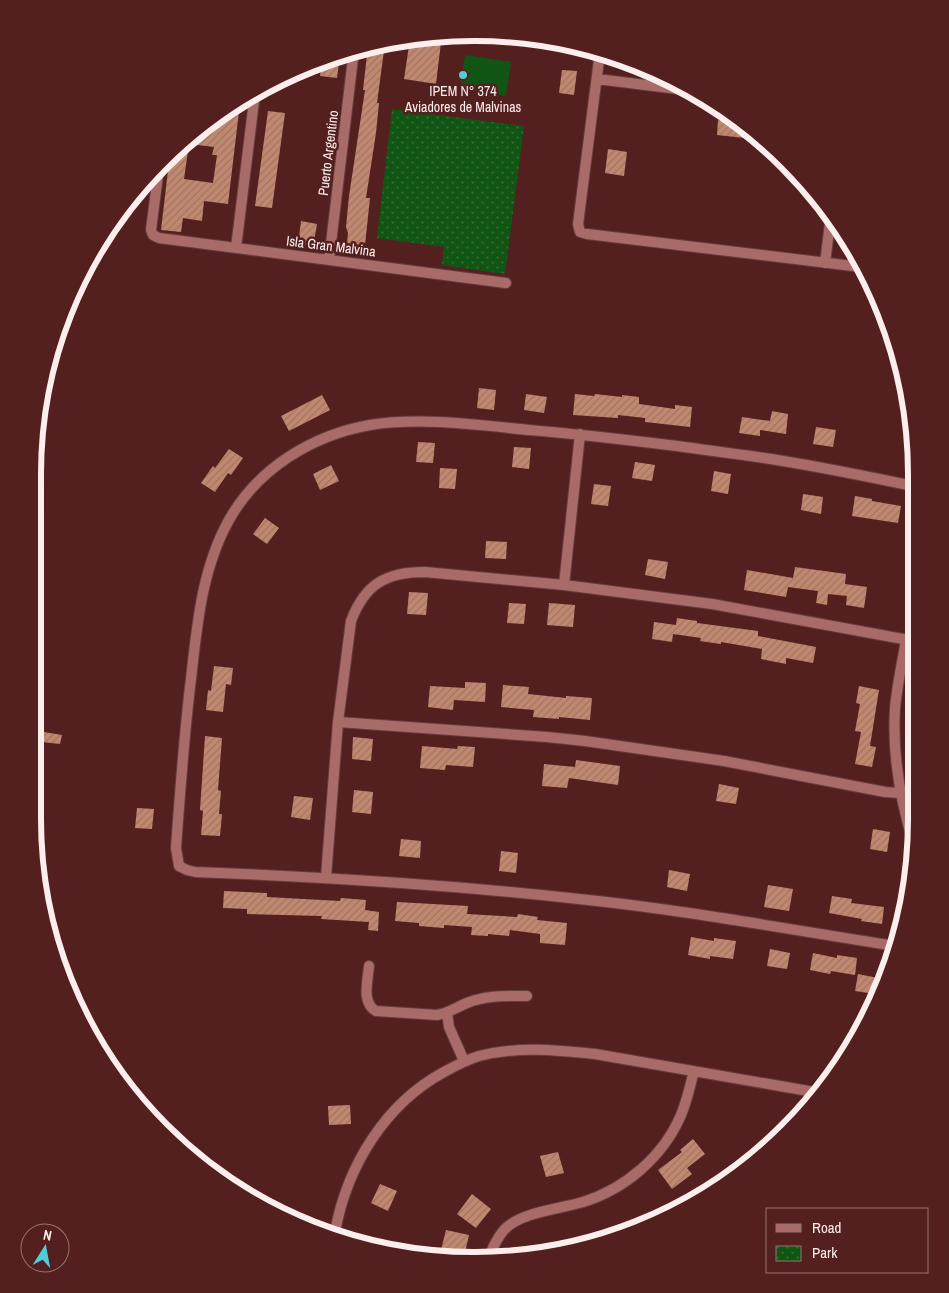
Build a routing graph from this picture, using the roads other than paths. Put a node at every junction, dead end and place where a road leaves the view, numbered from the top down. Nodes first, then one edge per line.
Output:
1 (353, 59) edge
2 (599, 60) edge
3 (597, 79) junction
4 (670, 88) edge
5 (254, 102) edge
6 (157, 180) edge
7 (830, 227) edge
8 (236, 248) junction
9 (328, 260) junction
10 (825, 263) junction
11 (854, 266) edge
12 (506, 283) dead end
13 (580, 434) junction
14 (908, 485) edge
15 (564, 585) junction
16 (908, 641) edge
17 (908, 649) edge
18 (338, 722) junction
19 (900, 794) junction
20 (908, 821) edge
21 (326, 877) junction
22 (889, 945) edge
23 (370, 966) dead end
24 (527, 996) dead end
25 (447, 1013) junction
26 (464, 1062) junction
27 (694, 1071) junction
28 (810, 1091) edge
29 (336, 1229) edge
30 (492, 1251) edge

1 - 9 street, Puerto Argentino
2 - 3 street
3 - 4 street
3 - 10 street
5 - 8 street
6 - 8 street, Isla Gran Malvina
7 - 10 street
8 - 9 street, Isla Gran Malvina
9 - 12 street, Isla Gran Malvina
10 - 11 street
13 - 14 street
13 - 15 street
13 - 21 street
15 - 16 street
15 - 18 street
17 - 19 street
18 - 19 street
18 - 21 street
19 - 20 street
21 - 22 street
23 - 25 street
24 - 25 street
25 - 26 street
26 - 27 street
26 - 29 street
27 - 28 street
27 - 30 street

